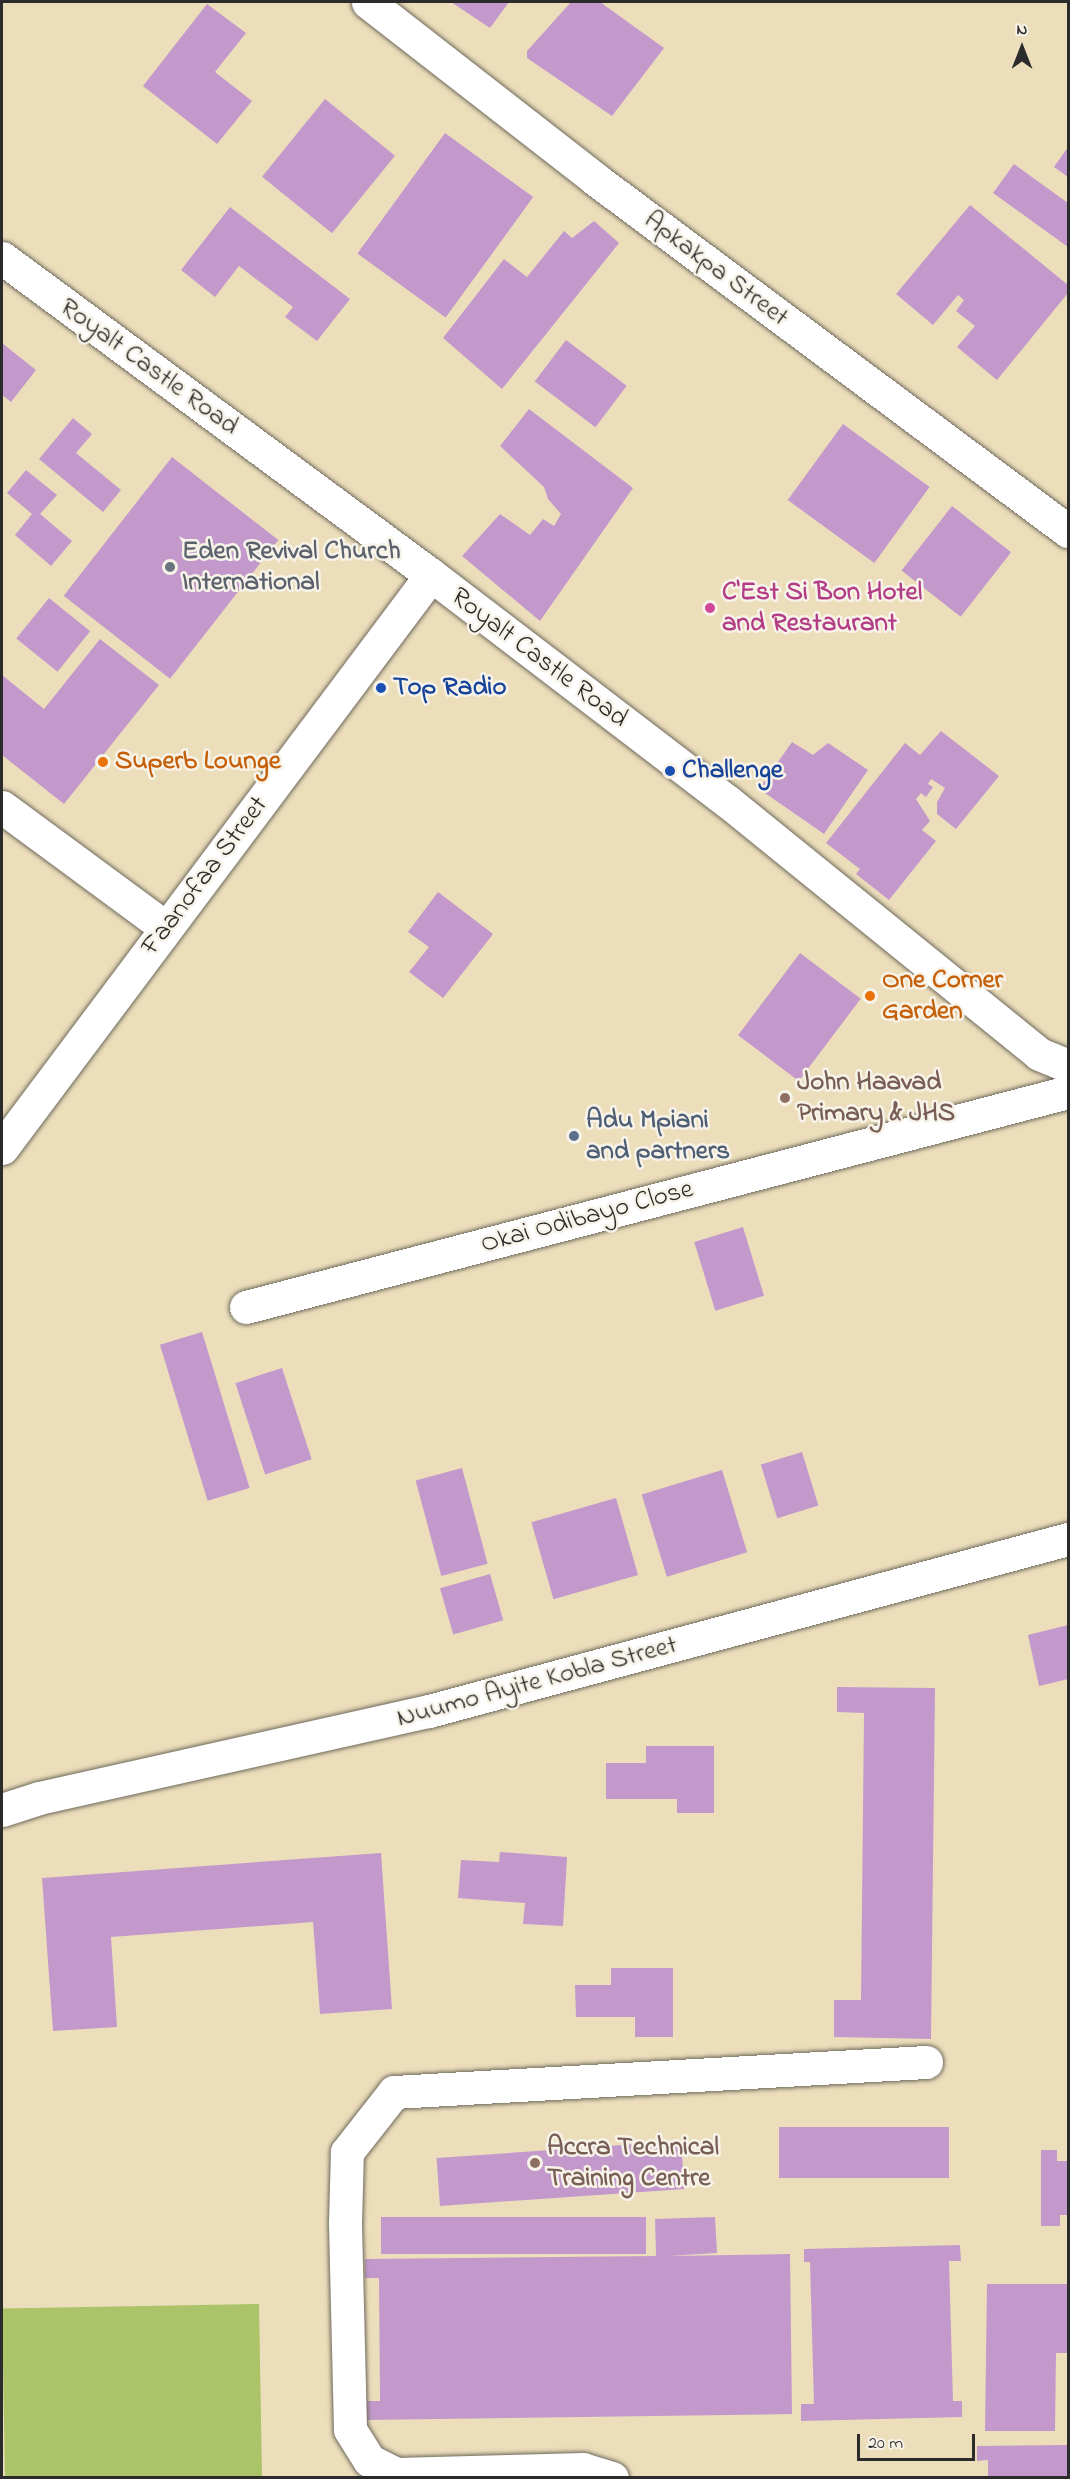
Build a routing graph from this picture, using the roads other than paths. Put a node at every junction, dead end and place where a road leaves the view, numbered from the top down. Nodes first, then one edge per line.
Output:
1 (368, 2) edge
2 (2, 258) edge
3 (1068, 531) edge
4 (430, 575) junction
5 (2, 807) edge
6 (166, 928) junction
7 (1068, 1066) edge
8 (1068, 1092) edge
9 (2, 1149) edge
10 (246, 1307) dead end
11 (1068, 1539) edge
12 (2, 1810) edge
13 (926, 2062) dead end
14 (612, 2478) edge

1 - 3 street, Apkakpa Street
2 - 4 street, Royalt Castle Road
4 - 6 street, Faanofaa Street
4 - 7 street, Royalt Castle Road
5 - 6 street
6 - 9 street, Faanofaa Street
8 - 10 street, Okai Odibayo Close
11 - 12 street, Nuumo Ayite Kobla Street
13 - 14 street

